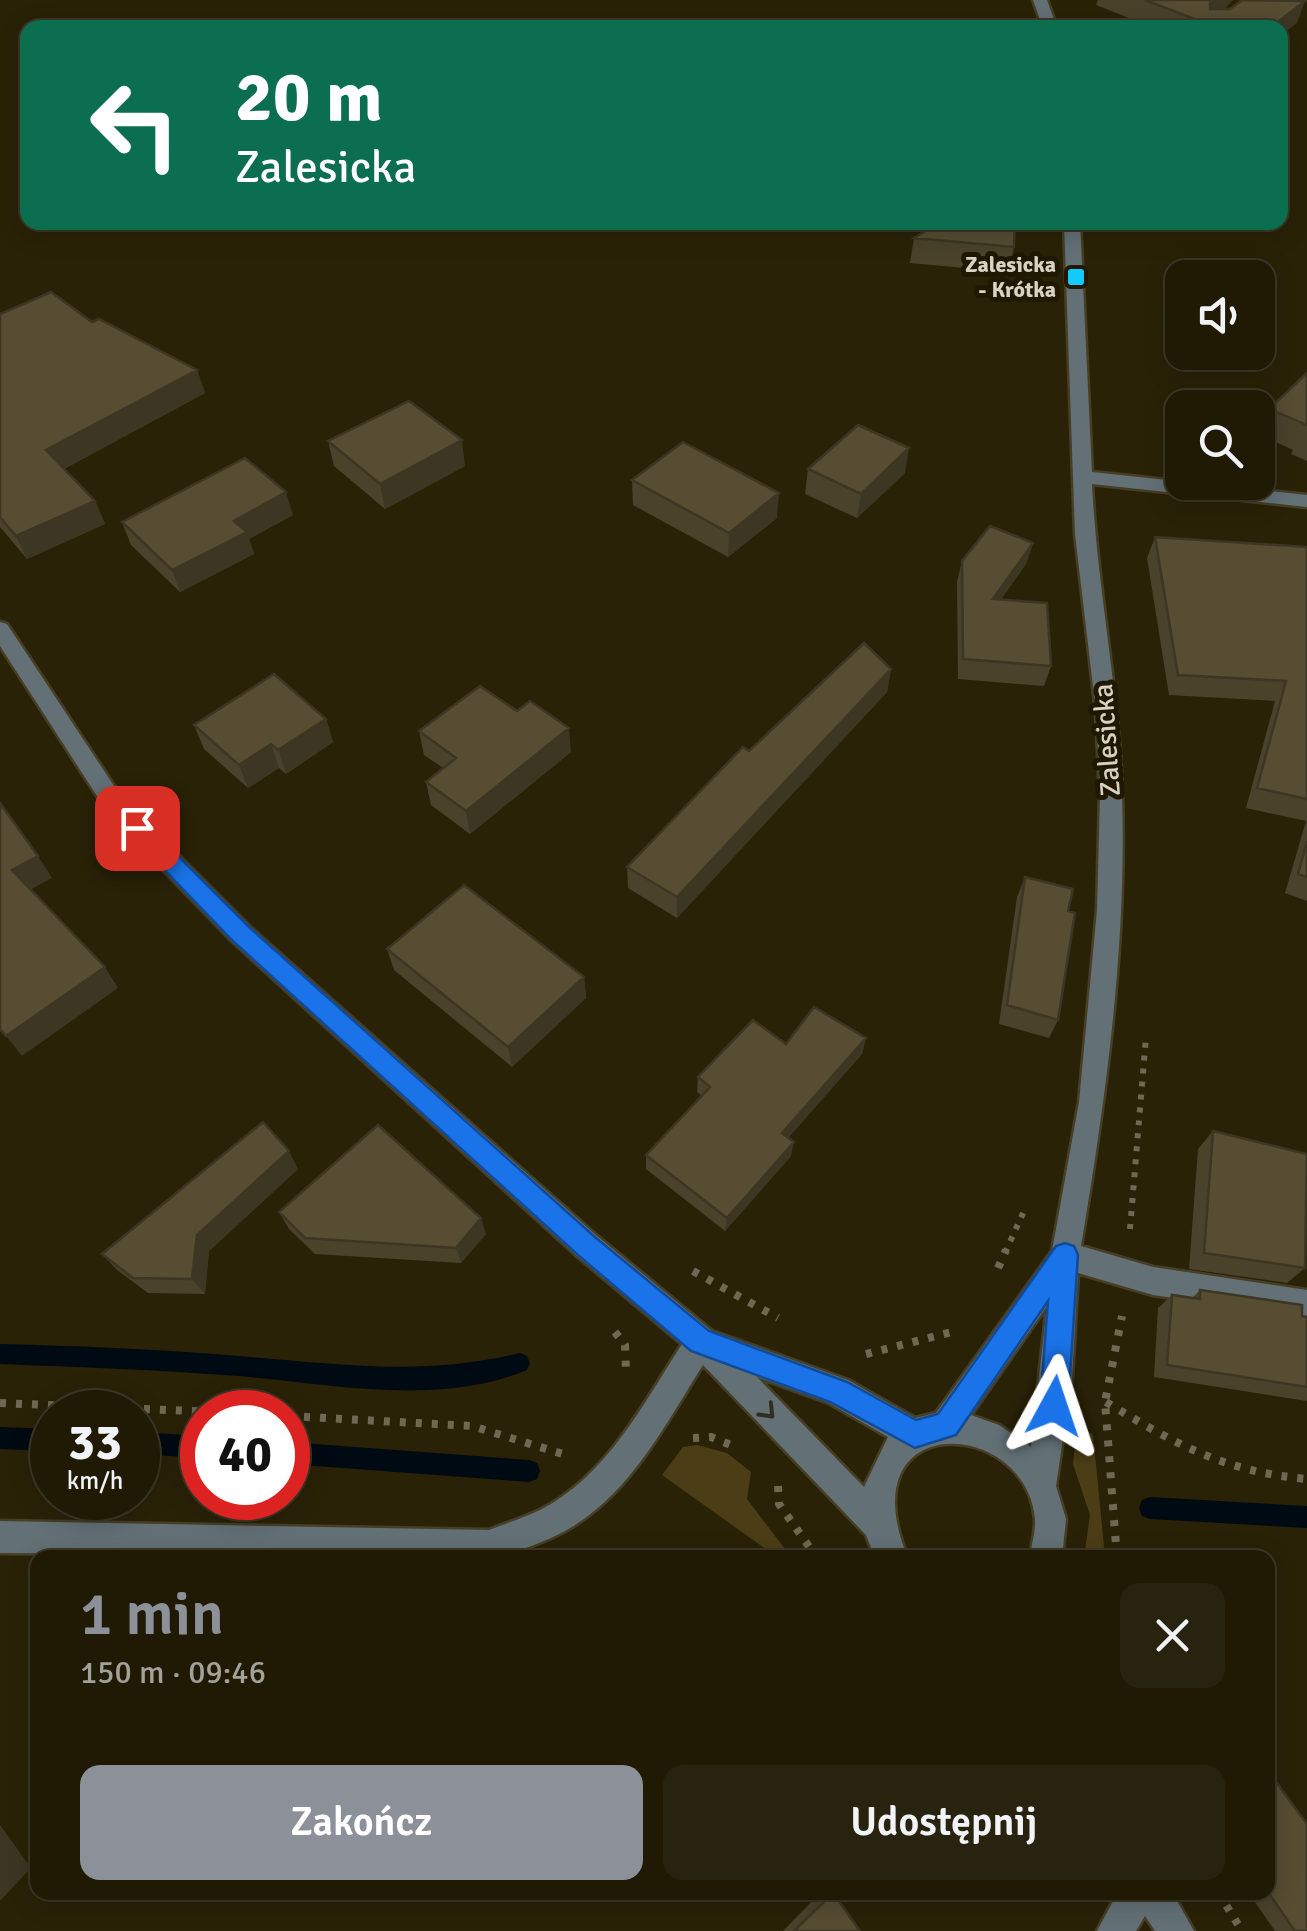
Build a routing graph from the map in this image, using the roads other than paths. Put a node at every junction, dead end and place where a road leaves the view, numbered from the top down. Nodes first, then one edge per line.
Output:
1 (1072, 230) edge
2 (1084, 477) junction
3 (1307, 501) edge
4 (0, 629) edge
5 (1065, 1255) junction
6 (1307, 1304) edge
7 (701, 1342) junction
8 (946, 1426) junction
9 (915, 1434) junction
10 (1041, 1484) junction
11 (879, 1525) junction
12 (0, 1537) edge
13 (889, 1550) edge
14 (1048, 1550) edge
15 (1134, 1900) edge
16 (1156, 1900) edge
17 (1114, 1931) edge
18 (1176, 1931) edge

1 - 2 street, Zalesicka
2 - 3 street
2 - 5 street, Zalesicka
4 - 7 street
5 - 6 street
5 - 8 street, Zalesicka
5 - 10 street, Zalesicka
7 - 9 street
7 -> 11 street
7 - 12 street
8 - 9 street
8 - 10 street
9 - 11 street
10 - 14 street
11 - 13 street
15 - 17 street
16 - 18 street

